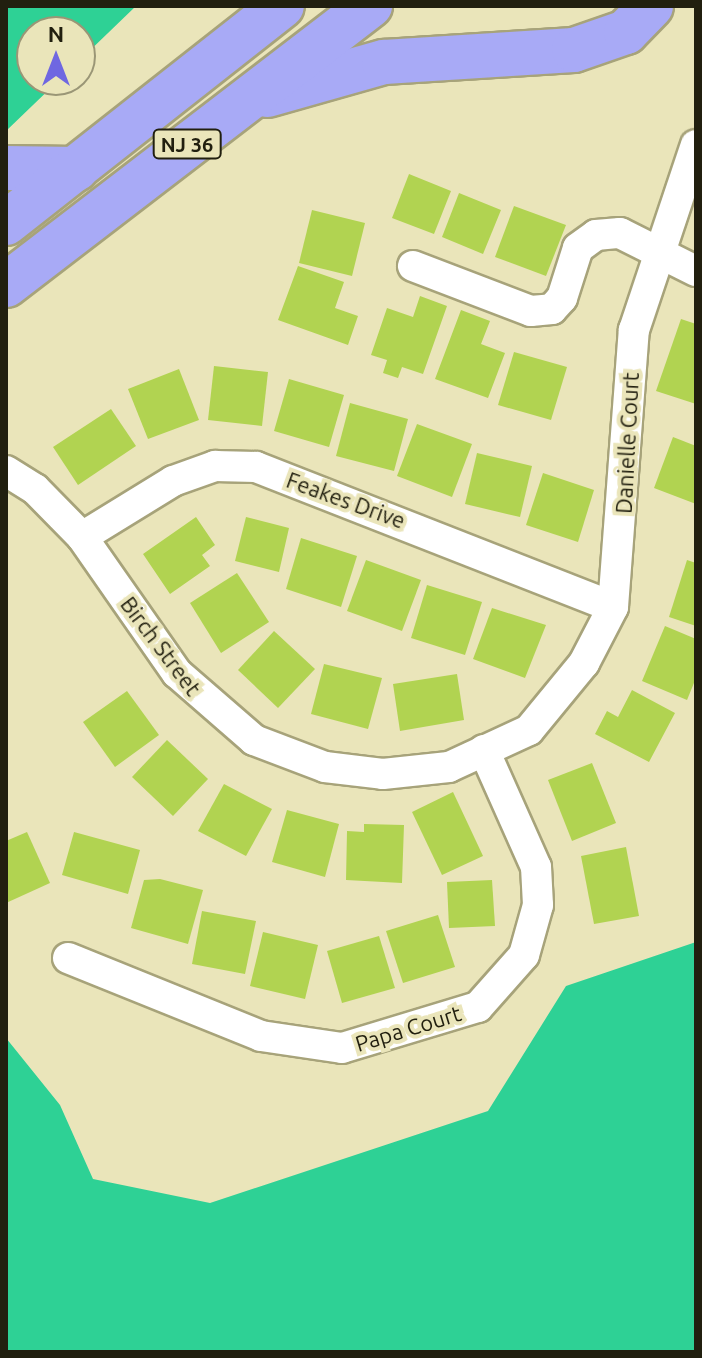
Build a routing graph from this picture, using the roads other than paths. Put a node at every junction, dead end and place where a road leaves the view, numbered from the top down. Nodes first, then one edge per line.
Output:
1 (282, 6) edge
2 (370, 6) edge
3 (651, 6) edge
4 (232, 109) junction
5 (696, 145) edge
6 (6, 168) edge
7 (76, 169) junction
8 (6, 223) edge
9 (664, 250) junction
10 (413, 266) dead end
11 (696, 271) edge
12 (6, 285) edge
13 (6, 471) edge
14 (82, 537) junction
15 (613, 607) junction
16 (484, 750) junction
17 (68, 958) dead end

1 - 7 highway, NJ 36
2 - 4 highway, NJ 36
3 - 4 highway
4 - 12 highway, NJ 36
5 - 9 street, Danielle Court
6 - 7 highway
7 - 8 highway, NJ 36
9 - 10 street
9 - 11 street
9 - 15 street, Danielle Court
13 - 14 street, Birch Street
14 - 15 street, Feakes Drive
14 - 16 street, Birch Street
15 - 16 street, Birch Street
16 - 17 street, Papa Court

